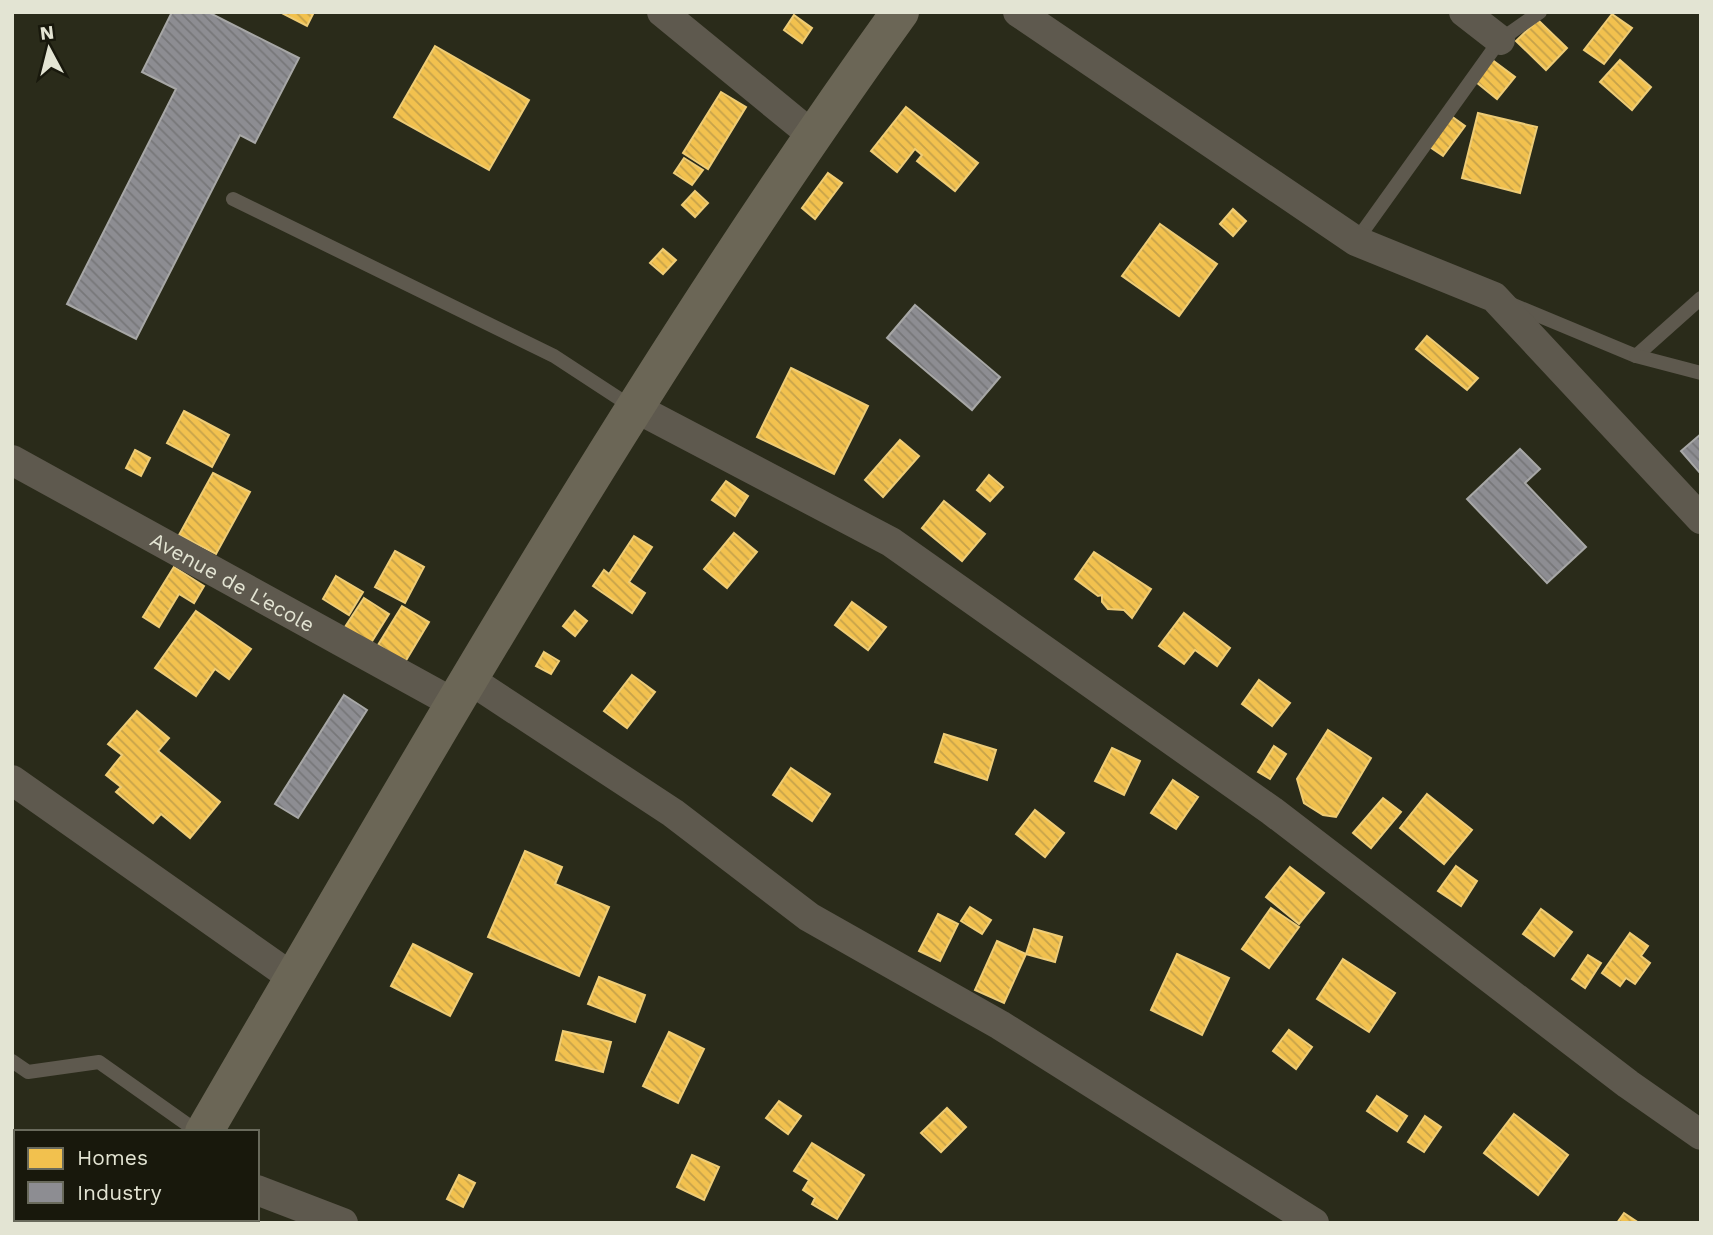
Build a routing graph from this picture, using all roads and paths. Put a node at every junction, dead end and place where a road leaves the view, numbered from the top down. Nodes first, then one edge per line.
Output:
1 (662, 12) edge
2 (900, 12) edge
3 (1018, 12) edge
4 (1464, 12) edge
5 (1540, 12) edge
6 (1500, 40) junction
7 (812, 135) junction
8 (233, 200) dead end
9 (1356, 241) junction
10 (1494, 297) junction
11 (1701, 298) edge
12 (1636, 356) junction
13 (1701, 373) edge
14 (634, 407) junction
15 (12, 460) edge
16 (1701, 519) edge
17 (462, 691) junction
18 (12, 780) edge
19 (293, 978) junction
20 (12, 1061) edge
21 (195, 1130) edge
22 (205, 1130) edge
23 (1701, 1135) edge
24 (259, 1191) edge
25 (343, 1223) edge
26 (1314, 1223) edge

1 - 7 street
2 - 7 highway
3 - 9 street
4 - 6 street
5 - 6 lane
6 - 9 lane
7 - 14 highway
8 - 14 lane
9 - 10 street
10 - 12 lane
10 - 16 street
11 - 12 lane
12 - 13 lane
14 - 17 highway
14 - 23 street
15 - 17 street, Avenue de L'ecole
17 - 19 highway
17 - 26 street, Avenue de L'ecole
18 - 19 street
19 - 22 highway
20 - 21 lane
24 - 25 street

